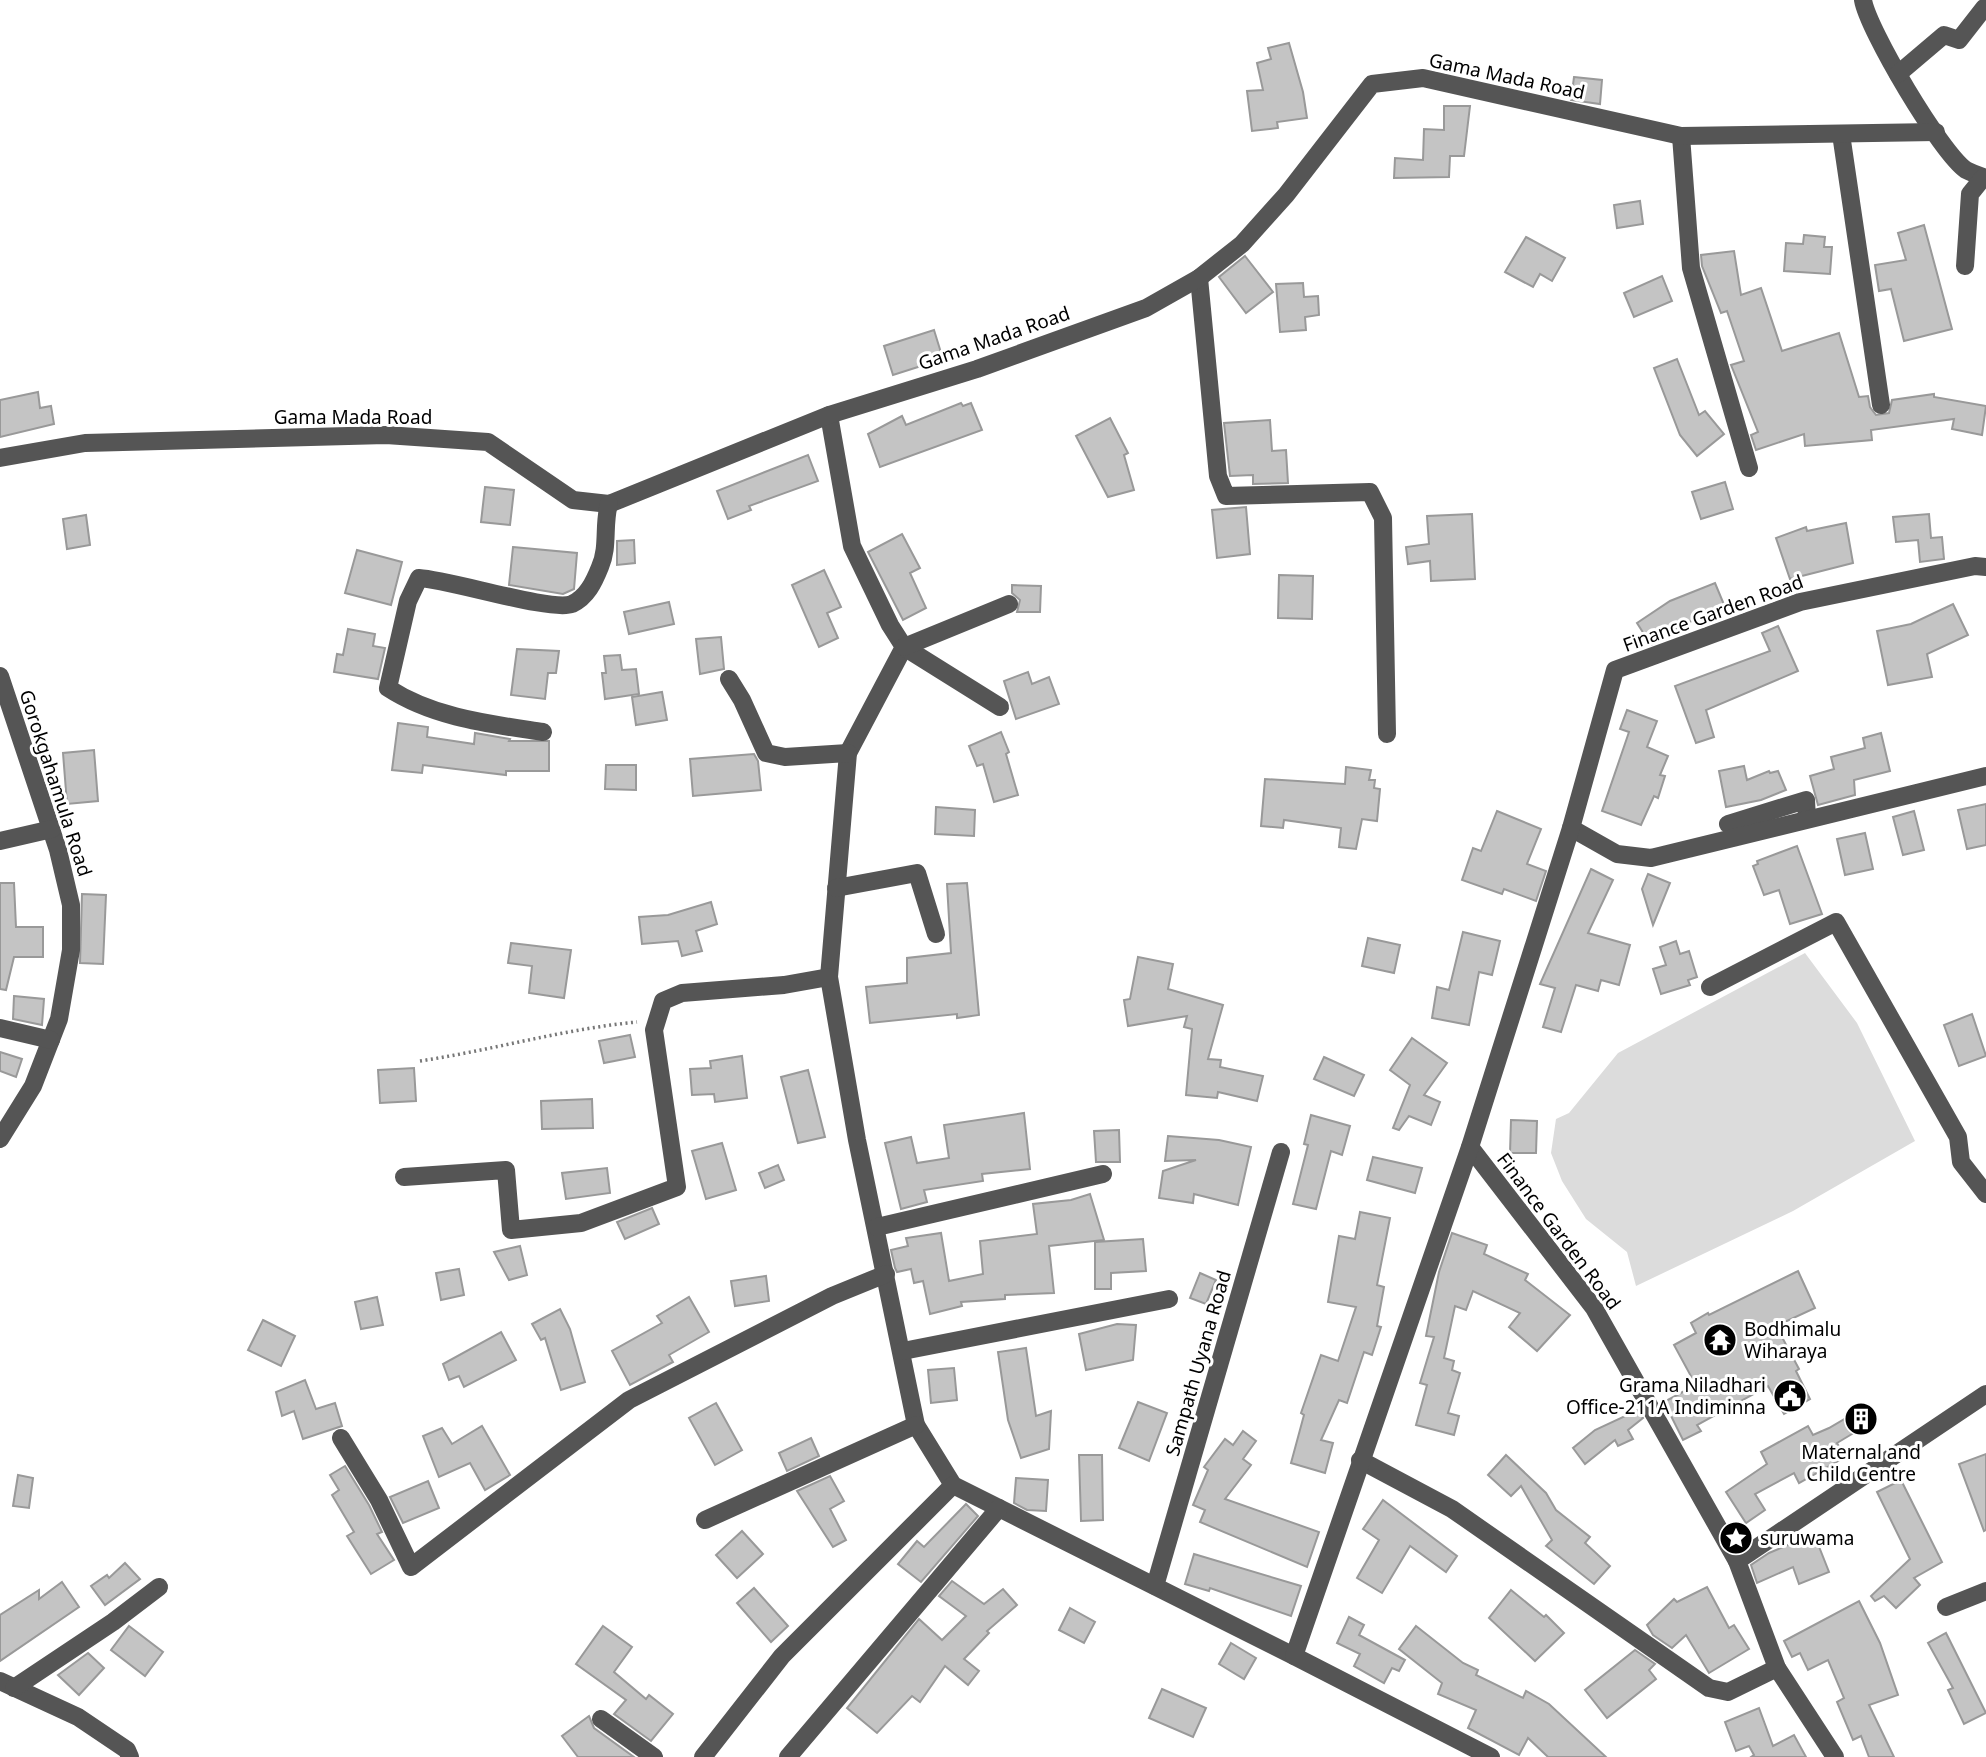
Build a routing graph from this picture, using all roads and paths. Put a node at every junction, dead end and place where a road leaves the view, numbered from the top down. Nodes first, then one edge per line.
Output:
1 (1863, 0) edge
2 (1984, 8) dead end
3 (1898, 74) junction
4 (1936, 132) junction
5 (1841, 134) junction
6 (1681, 136) junction
7 (1985, 178) edge
8 (1965, 266) dead end
9 (1199, 278) junction
10 (1881, 405) dead end
11 (828, 415) junction
12 (0, 458) edge
13 (1749, 468) dead end
14 (609, 504) junction
15 (1986, 567) edge
16 (1009, 604) dead end
17 (904, 647) junction
18 (0, 676) edge
19 (729, 679) dead end
20 (1000, 707) dead end
21 (543, 732) dead end
22 (1387, 734) dead end
23 (848, 753) junction
24 (1986, 776) edge
25 (1807, 819) junction
26 (1728, 824) dead end
27 (1571, 828) junction
28 (52, 829) junction
29 (0, 841) edge
30 (836, 888) junction
31 (936, 934) dead end
32 (829, 977) junction
33 (1710, 987) dead end
34 (657, 1020) junction
35 (0, 1028) edge
36 (51, 1040) junction
37 (420, 1061) dead end
38 (0, 1139) edge
39 (1470, 1147) junction
40 (1281, 1152) dead end
41 (1103, 1174) dead end
42 (404, 1177) dead end
43 (1986, 1194) edge
44 (877, 1227) junction
45 (886, 1274) junction
46 (1169, 1299) dead end
47 (903, 1351) junction
48 (1986, 1394) edge
49 (916, 1425) junction
50 (341, 1438) dead end
51 (1360, 1460) junction
52 (953, 1485) junction
53 (999, 1508) junction
54 (705, 1520) dead end
55 (1737, 1561) junction
56 (1156, 1586) junction
57 (159, 1587) dead end
58 (1986, 1591) edge
59 (1946, 1607) dead end
60 (1294, 1656) junction
61 (1777, 1668) junction
62 (7, 1685) edge
63 (601, 1719) dead end
64 (130, 1757) edge
65 (654, 1757) edge
66 (703, 1757) edge
67 (788, 1757) edge
68 (1491, 1757) edge
69 (1836, 1757) edge

1 - 3 street
2 - 3 street
3 - 4 street
4 - 5 street, Gama Mada Road
4 - 7 street
5 - 6 street, Gama Mada Road
5 - 10 street
6 - 9 street, Gama Mada Road
6 - 13 street
7 - 8 street
9 - 11 street, Gama Mada Road
9 - 22 street
11 - 14 street, Gama Mada Road
11 - 17 street
12 - 14 street, Gama Mada Road
14 - 21 street
15 - 27 street, Finance Garden Road
16 - 17 street
17 - 20 street
17 - 23 street
18 - 28 street, Gorokgahamula Road
19 - 23 street
23 - 30 street
24 - 25 street
25 - 26 street
25 - 27 street
27 - 39 street, Finance Garden Road
28 - 29 street
28 - 36 street, Gorokgahamula Road
30 - 31 street
30 - 32 street
32 - 34 street
32 - 44 street
33 - 43 street
34 - 37 path
34 - 42 street
35 - 36 street
36 - 38 street, Gorokgahamula Road
39 - 51 street, Finance Garden Road
39 - 55 street, Finance Garden Road
40 - 56 street, Sampath Uyana Road
41 - 44 street
44 - 45 street
45 - 47 street
45 - 50 street
46 - 47 street
47 - 49 street
48 - 55 street
49 - 52 street
49 - 54 street
51 - 60 street, Finance Garden Road
51 - 61 street
52 - 53 street
52 - 66 street
53 - 56 street
53 - 67 street
55 - 61 street, Finance Garden Road
56 - 60 street
57 - 62 street
58 - 59 street
60 - 68 street
61 - 69 street, Finance Garden Road
62 - 64 street
63 - 65 street

